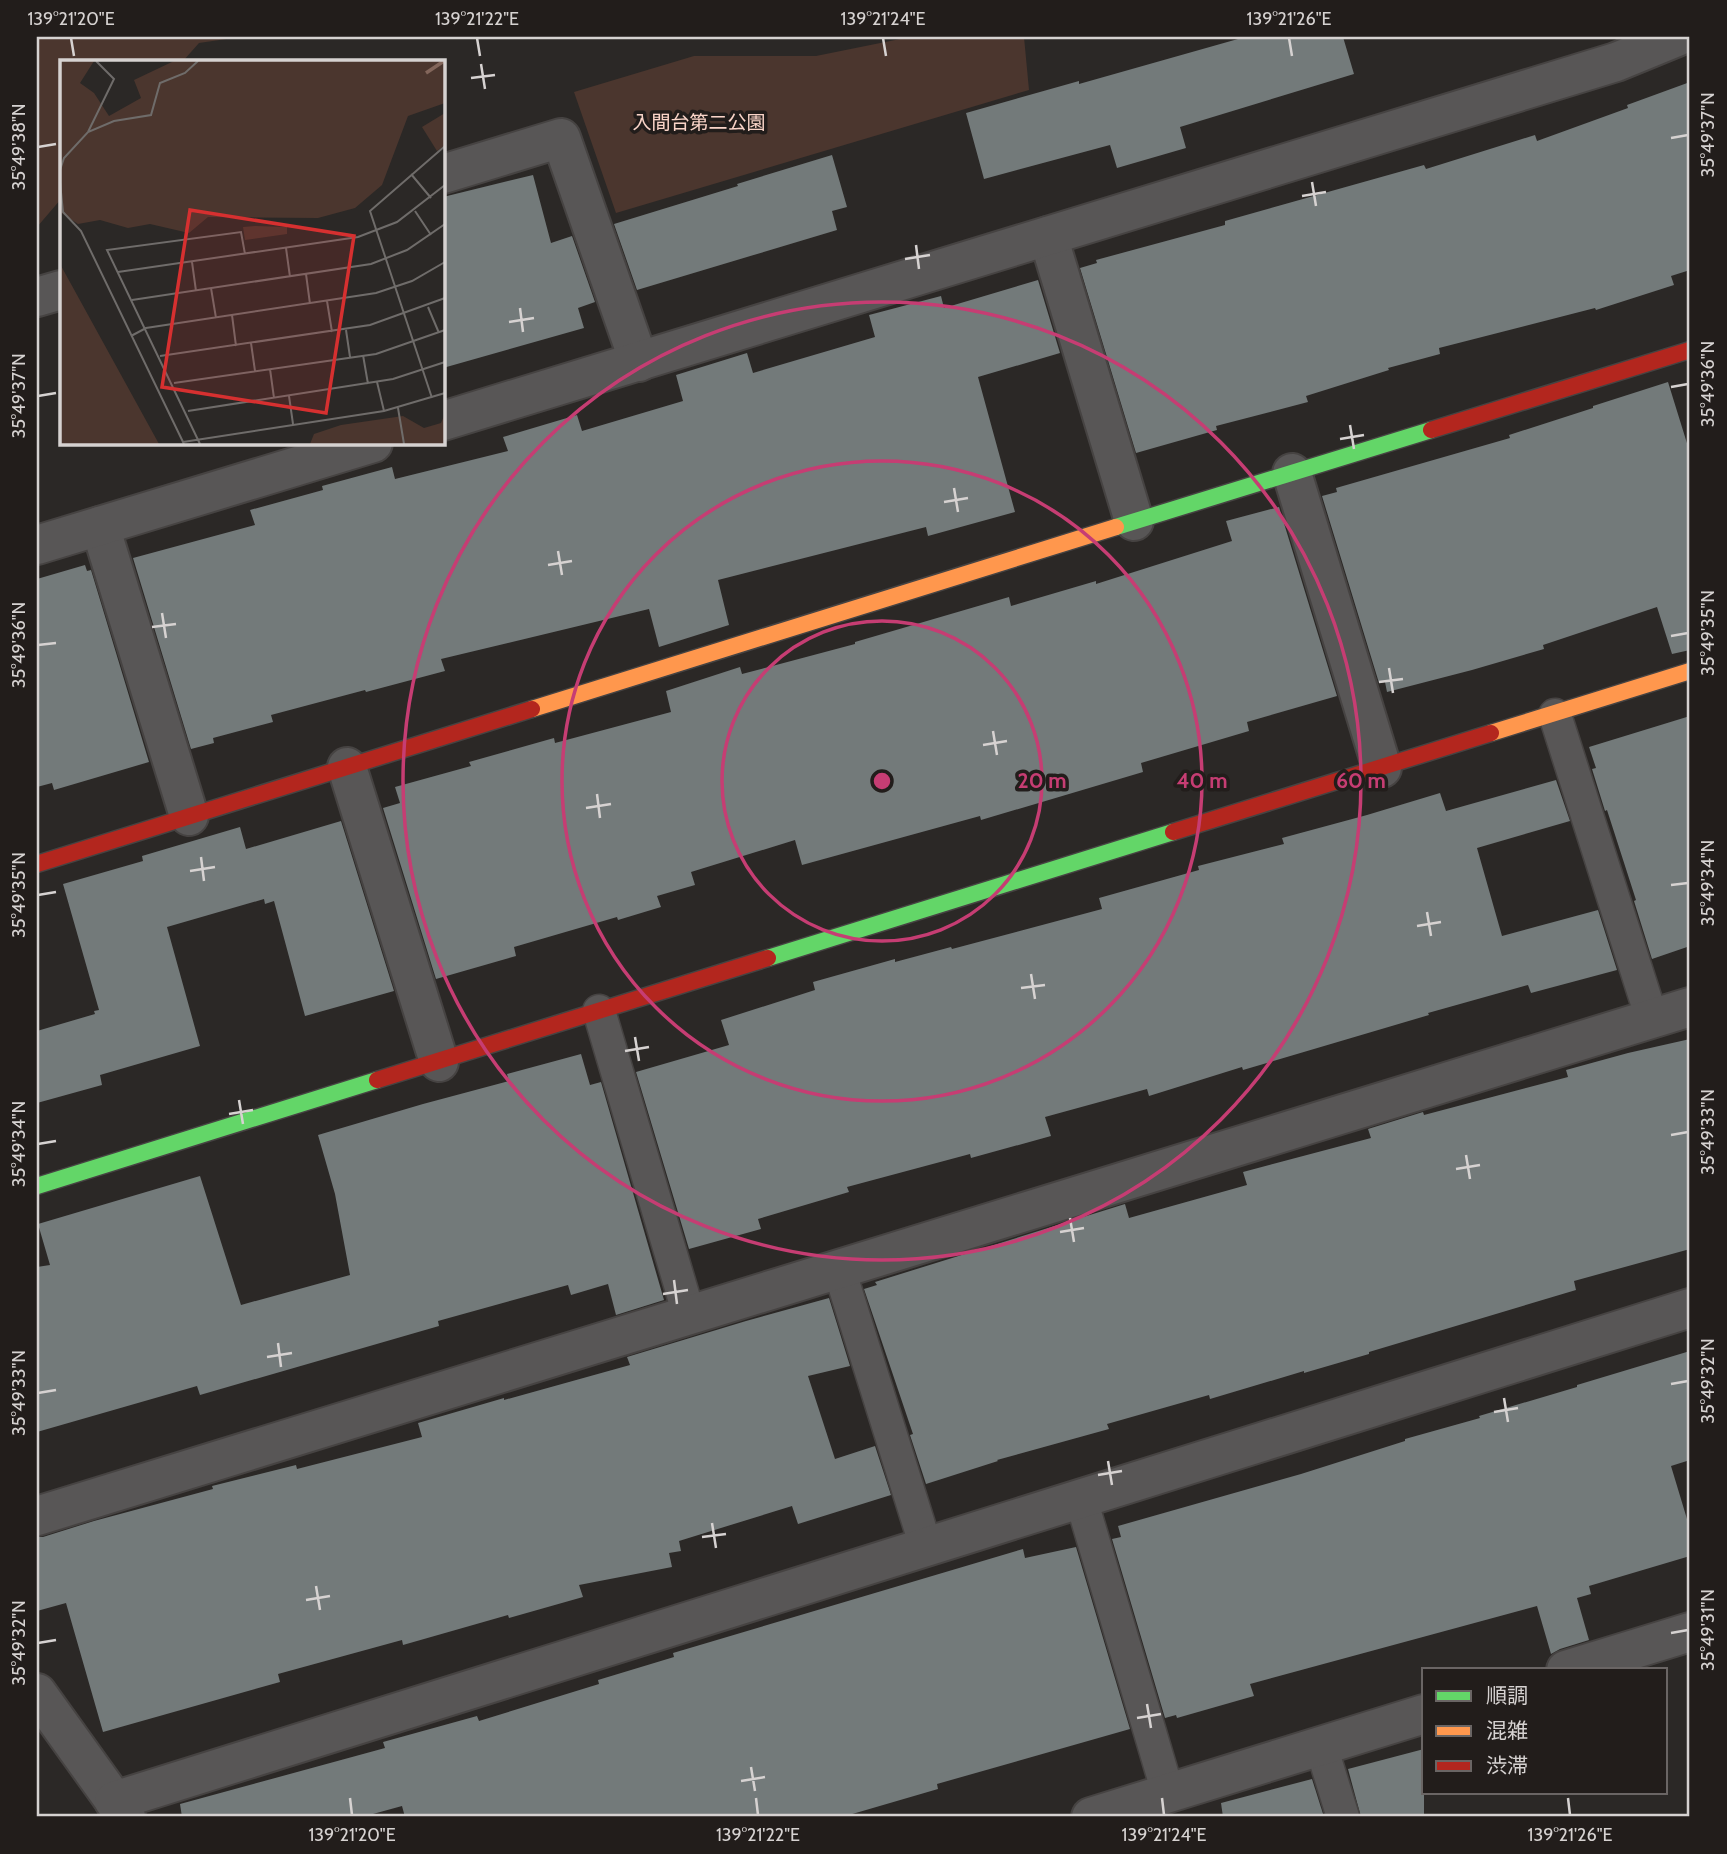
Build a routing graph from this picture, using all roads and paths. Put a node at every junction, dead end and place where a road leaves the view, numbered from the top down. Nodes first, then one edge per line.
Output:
1 (1677, 37) edge
2 (444, 174) edge
3 (1048, 236) junction
4 (60, 290) edge
5 (37, 297) edge
6 (1690, 350) edge
7 (639, 362) junction
8 (444, 421) edge
9 (370, 444) edge
10 (1292, 473) junction
11 (1134, 521) junction
12 (100, 526) junction
13 (37, 545) edge
14 (1690, 671) edge
15 (1555, 715) junction
16 (347, 767) junction
17 (1382, 768) junction
18 (189, 816) junction
19 (37, 864) edge
20 (1690, 1007) edge
21 (599, 1011) junction
22 (1652, 1018) junction
23 (439, 1062) junction
24 (37, 1186) edge
25 (839, 1269) junction
26 (1690, 1308) edge
27 (689, 1315) junction
28 (1081, 1499) junction
29 (37, 1516) edge
30 (926, 1547) junction
31 (1690, 1632) edge
32 (1573, 1668) edge
33 (37, 1693) edge
34 (1422, 1715) edge
35 (1321, 1746) junction
36 (1168, 1794) junction
37 (120, 1809) edge
38 (1091, 1817) edge
39 (1343, 1817) edge

1 - 3 street
2 - 7 street
3 - 7 street
3 - 11 street
4 - 5 street
6 - 10 street
7 - 8 street
9 - 12 street
10 - 11 street
10 - 17 street
11 - 16 street
12 - 13 street
12 - 18 street
14 - 15 street
15 - 17 street
15 - 22 lane
16 - 18 street
16 - 23 street
17 - 21 street
18 - 19 street
20 - 22 street
21 - 23 street
21 - 27 lane
22 - 25 street
23 - 24 street
25 - 27 street
25 - 30 lane
26 - 28 street
27 - 29 street
28 - 30 street
28 - 36 lane
30 - 37 street
31 - 32 street
33 - 37 street
34 - 35 street
35 - 36 street
35 - 39 lane
36 - 38 street

